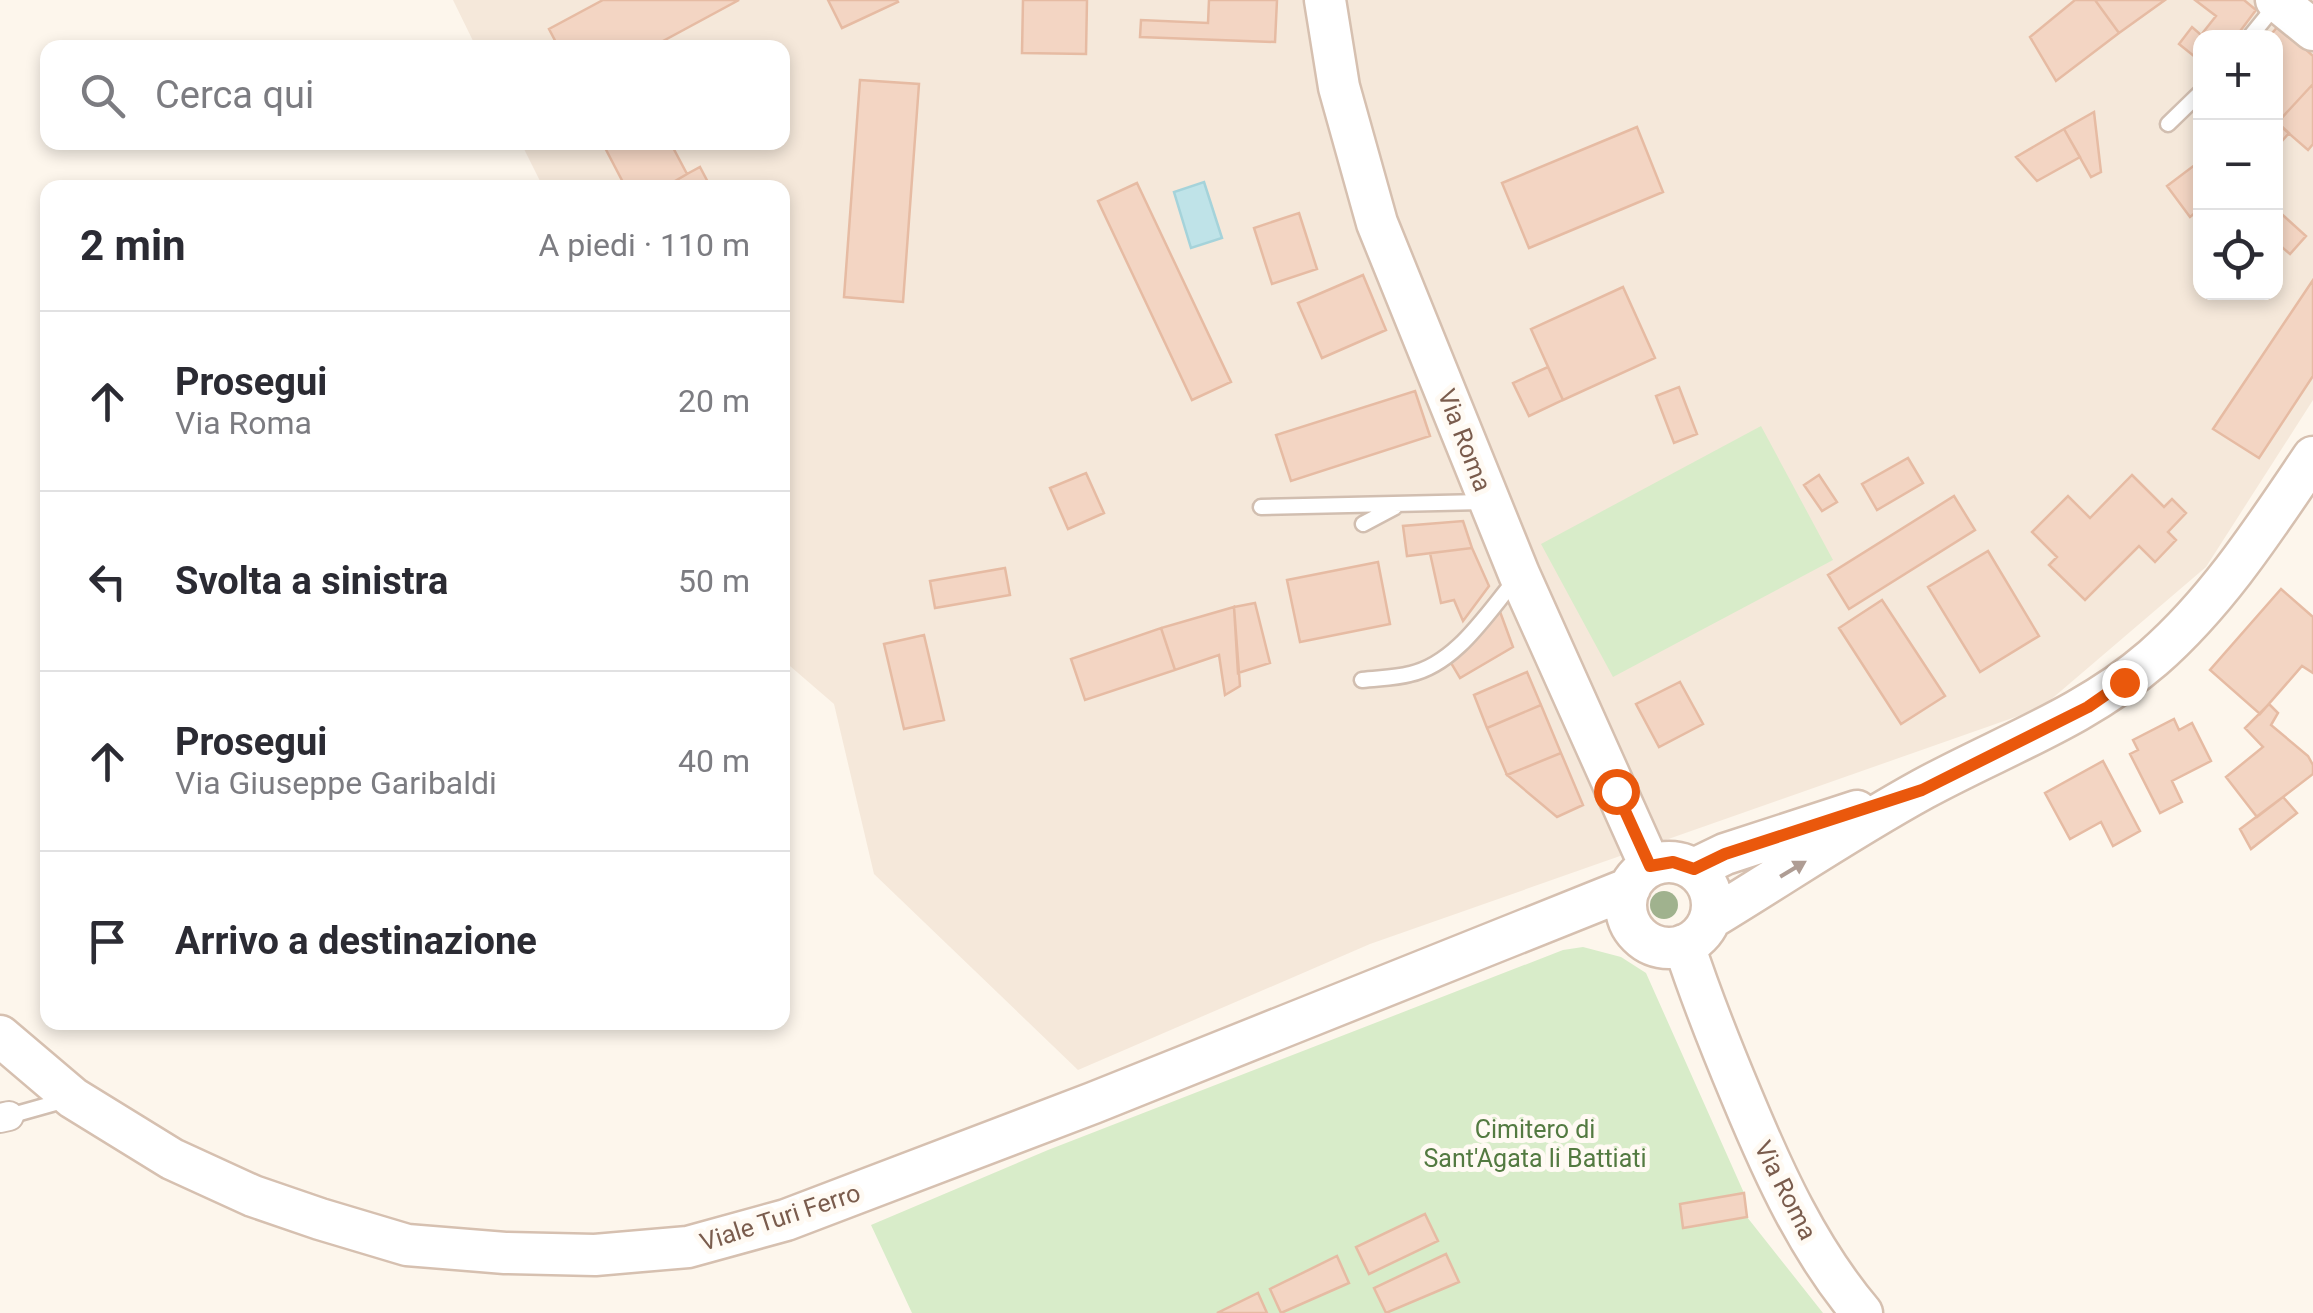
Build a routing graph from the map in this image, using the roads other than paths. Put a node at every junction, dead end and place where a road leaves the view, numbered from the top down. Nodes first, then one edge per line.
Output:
1 (1324, 0) edge
2 (2277, 1) edge
3 (2255, 30) edge
4 (2313, 30) edge
5 (2193, 100) edge
6 (2168, 124) dead end
7 (2313, 457) edge
8 (1489, 502) junction
9 (1400, 504) junction
10 (1261, 507) dead end
11 (1363, 524) dead end
12 (1519, 574) junction
13 (1362, 680) dead end
14 (1922, 790) junction
15 (1694, 869) junction
16 (1640, 877) junction
17 (1697, 932) junction
18 (1510, 936) junction
19 (1640, 936) junction
20 (0, 1036) edge
21 (73, 1098) junction
22 (4, 1117) edge
23 (1862, 1313) edge

1 - 8 main road, Via Roma
2 - 3 lane
2 - 4 main road
5 - 6 lane
7 - 14 main road
8 - 9 lane
8 - 12 main road, Via Roma
9 - 10 lane
9 - 11 lane
12 - 13 lane
12 - 16 main road, Via Roma
14 - 15 main road
17 -> 14 main road
15 - 16 main road
15 - 17 main road
16 - 18 main road, Viale Turi Ferro
16 - 19 main road
17 - 19 main road
17 - 23 main road, Via Roma
18 - 19 main road
18 - 21 main road, Viale Turi Ferro
20 - 21 main road, Viale Turi Ferro
21 - 22 lane

